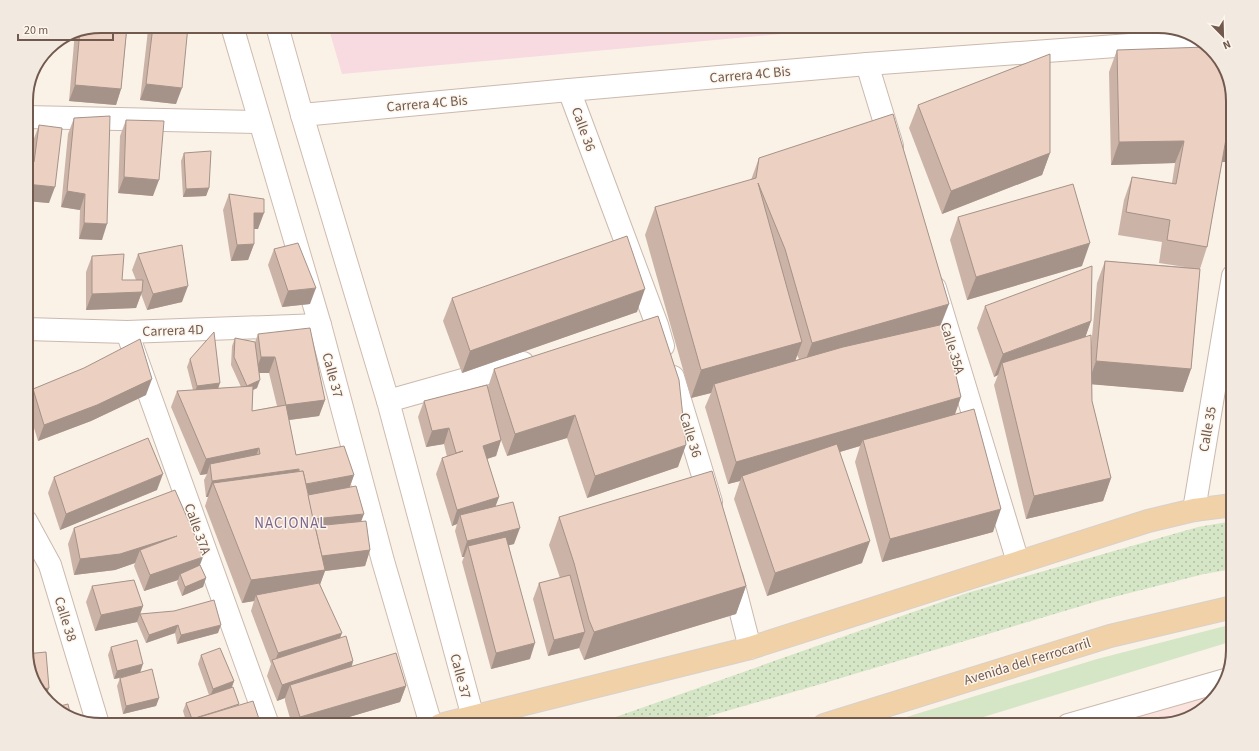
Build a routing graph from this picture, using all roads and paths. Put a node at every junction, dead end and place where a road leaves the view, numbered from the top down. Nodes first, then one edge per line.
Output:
1 (234, 33) edge
2 (279, 33) edge
3 (1189, 41) edge
4 (867, 64) junction
5 (569, 90) junction
6 (302, 115) junction
7 (33, 117) edge
8 (260, 122) junction
9 (897, 162) edge
10 (929, 268) edge
11 (1226, 318) edge
12 (320, 325) junction
13 (33, 329) edge
14 (127, 332) junction
15 (541, 357) edge
16 (388, 401) junction
17 (1226, 506) edge
18 (1194, 510) junction
19 (716, 520) edge
20 (33, 534) edge
21 (726, 558) edge
22 (1018, 562) junction
23 (1226, 609) edge
24 (750, 648) junction
25 (1218, 682) edge
26 (96, 717) edge
27 (265, 718) edge
28 (429, 718) edge
29 (472, 718) edge
30 (484, 718) edge
31 (846, 718) edge
32 (1092, 718) edge

1 - 8 street, Calle 37
2 - 6 street, Calle 37
3 - 4 street, Carrera 4C Bis
4 - 5 street, Carrera 4C Bis
4 - 9 street
5 - 6 street, Carrera 4C Bis
5 - 19 street, Calle 36
6 - 16 street, Calle 37
7 - 8 street
8 - 12 street, Calle 37
10 - 22 street, Calle 35A
11 - 18 street, Calle 35
12 - 14 street, Carrera 4D
12 - 28 street, Calle 37
13 - 14 street, Carrera 4D
14 - 27 street, Calle 37A
15 - 16 street
16 - 29 street, Calle 37
17 - 18 main road
18 - 22 main road
20 - 26 street, Calle 38
21 - 24 street
22 - 24 main road
23 - 31 main road, Avenida del Ferrocarril
24 - 30 main road
25 - 32 street

